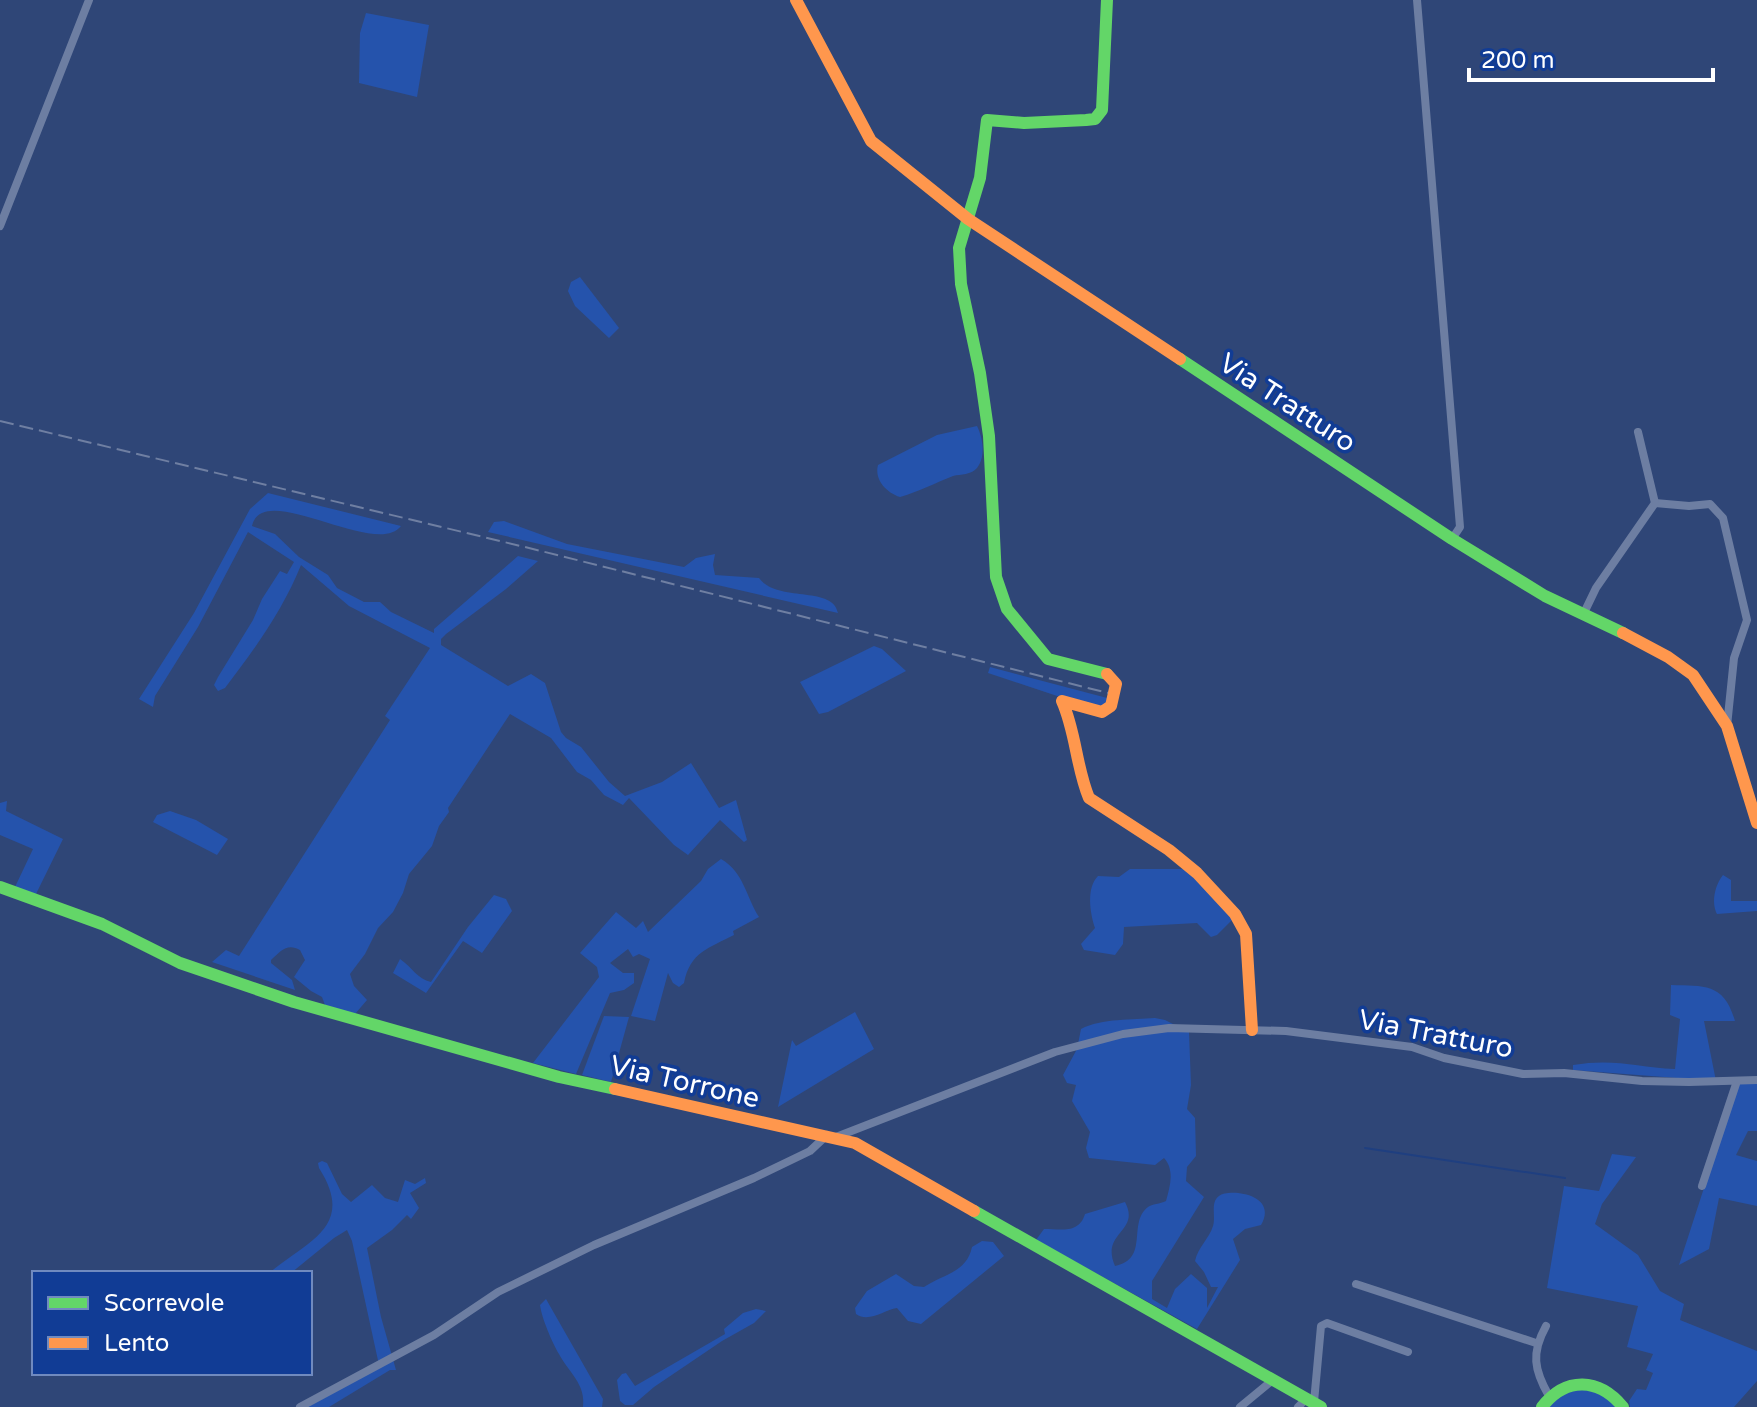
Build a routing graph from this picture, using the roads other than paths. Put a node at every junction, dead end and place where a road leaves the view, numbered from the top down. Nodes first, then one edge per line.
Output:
1 (89, 0) edge
2 (796, 0) edge
3 (1107, 0) edge
4 (1417, 0) edge
5 (968, 219) junction
6 (0, 226) edge
7 (1638, 432) dead end
8 (1655, 503) junction
9 (1452, 539) junction
10 (1583, 615) junction
11 (1709, 697) junction
12 (1728, 698) junction
13 (1727, 726) junction
14 (1757, 823) edge
15 (0, 887) edge
16 (1252, 1030) junction
17 (1757, 1080) edge
18 (1737, 1081) junction
19 (832, 1136) junction
20 (1702, 1186) dead end
21 (1356, 1284) dead end
22 (1546, 1326) dead end
23 (1536, 1343) junction
24 (1408, 1352) dead end
25 (1274, 1379) junction
26 (1546, 1401) edge
27 (1310, 1403) edge
28 (300, 1407) edge
29 (1240, 1407) edge
30 (1623, 1407) edge

1 - 6 street
2 - 5 street, Via Tratturo
3 - 5 street
4 - 9 street
5 - 9 street, Via Tratturo
5 - 16 street
7 - 8 street
8 - 10 street
8 - 12 street
9 - 10 street, Via Tratturo
10 - 11 street, Via Tratturo
11 - 12 street
11 - 13 street, Via Tratturo
12 - 13 street
13 - 14 street, Via Tratturo
15 - 19 street, Via Torrone
16 - 18 street, Via Tratturo
16 - 19 street, Via Tratturo
17 - 18 street, Via Tratturo
18 - 20 street
19 - 25 street, Via Torrone
19 - 28 street, Via Tratturo
21 - 23 street
22 - 23 street
23 - 26 street
24 - 27 street
25 - 27 street, Via Torrone
25 - 29 street
26 - 30 street

